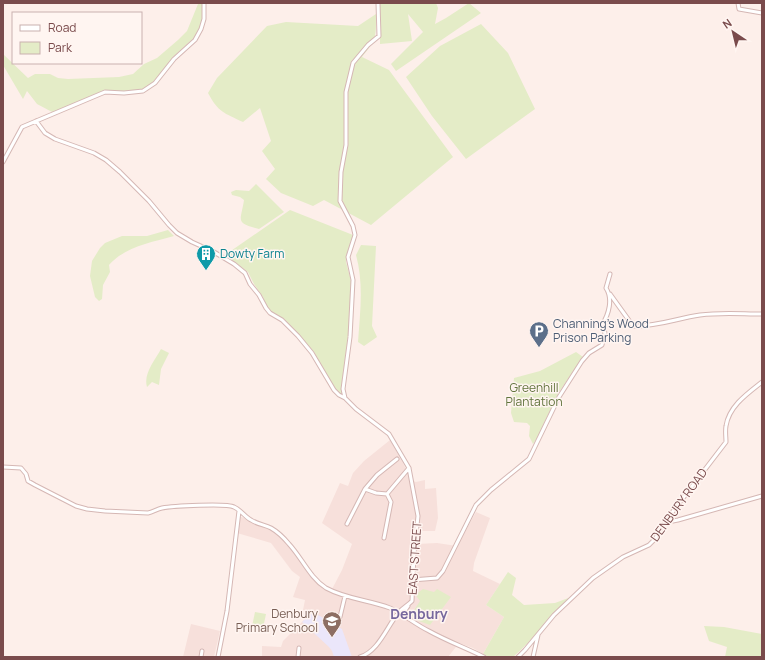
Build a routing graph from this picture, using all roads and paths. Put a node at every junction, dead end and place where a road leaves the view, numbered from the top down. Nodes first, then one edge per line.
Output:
1 (204, 3) edge
2 (378, 3) edge
3 (738, 3) edge
4 (762, 13) edge
5 (36, 121) junction
6 (3, 162) edge
7 (610, 274) dead end
8 (609, 293) junction
9 (762, 314) edge
10 (762, 382) edge
11 (345, 398) junction
12 (397, 459) dead end
13 (3, 467) edge
14 (409, 468) junction
15 (365, 489) junction
16 (387, 494) junction
17 (762, 496) edge
18 (239, 511) junction
19 (668, 519) junction
20 (347, 524) dead end
21 (384, 538) dead end
22 (412, 580) junction
23 (345, 596) junction
24 (412, 601) junction
25 (399, 612) junction
26 (402, 615) junction
27 (340, 617) dead end
28 (538, 635) junction
29 (299, 648) dead end
30 (202, 651) dead end
31 (201, 657) edge
32 (218, 657) edge
33 (298, 657) edge
34 (360, 657) edge
35 (484, 657) edge
36 (518, 657) edge
37 (533, 657) edge

1 - 5 street
2 - 11 street
3 - 4 street
5 - 6 street
5 - 11 street, EAST STREET
7 - 8 street
8 - 9 street
8 - 22 street
10 - 19 street, DENBURY ROAD
11 - 14 street, EAST STREET
12 - 15 street
13 - 18 street
14 - 16 street
14 - 22 street, EAST STREET
15 - 16 street
15 - 20 street
16 - 21 street
17 - 19 street
18 - 23 street
18 - 32 street
19 - 28 street, DENBURY ROAD
22 - 24 street, EAST STREET
23 - 25 street
23 - 27 street
24 - 25 street, EAST STREET
24 - 26 street, EAST STREET
25 - 26 street
25 - 34 street, EAST STREET
26 - 35 street
28 - 36 street, DENBURY ROAD
28 - 37 street
29 - 33 street
30 - 31 street

